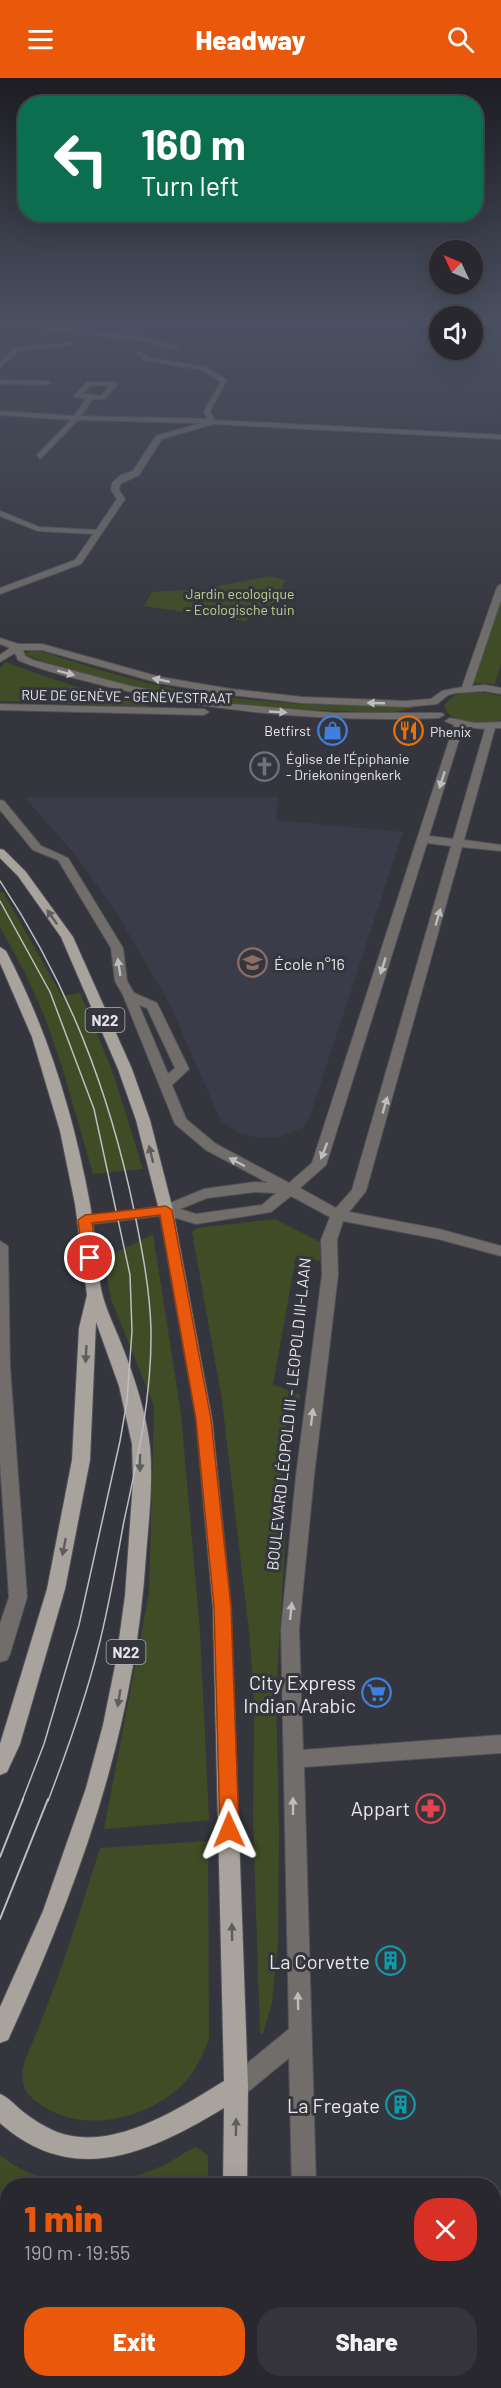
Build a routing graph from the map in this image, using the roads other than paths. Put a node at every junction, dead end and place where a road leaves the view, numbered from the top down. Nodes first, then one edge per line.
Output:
1 (66, 429) edge
2 (189, 429) edge
3 (342, 429) edge
4 (501, 437) edge
5 (40, 457) dead end
6 (0, 513) edge
7 (97, 532) junction
8 (501, 587) edge
9 (0, 591) edge
10 (0, 641) edge
11 (16, 647) junction
12 (0, 659) edge
13 (466, 688) junction
14 (501, 692) edge
15 (434, 702) junction
16 (0, 707) edge
17 (253, 711) junction
18 (439, 715) junction
19 (459, 724) junction
20 (496, 726) edge
21 (0, 803) edge
22 (423, 839) junction
23 (457, 843) junction
24 (501, 848) edge
25 (0, 852) edge
26 (0, 951) edge
27 (129, 995) junction
28 (165, 1084) junction
29 (289, 1190) junction
30 (166, 1210) junction
31 (338, 1215) junction
32 (85, 1220) junction
33 (0, 1246) edge
34 (501, 1251) edge
35 (94, 1296) junction
36 (1, 1367) edge
37 (0, 1654) edge
38 (501, 1744) edge
39 (293, 1759) junction
40 (0, 1766) edge
41 (0, 2032) edge
42 (298, 2036) junction
43 (236, 2087) junction
44 (0, 2106) edge
45 (235, 2178) edge
46 (304, 2178) edge

1 - 5 street
2 - 7 street
3 - 4 street
6 - 7 street
7 - 9 street
8 - 13 street
10 - 11 street, RUE DE GENÈVE - GENÈVESTRAAT
11 - 12 street
15 -> 11 street, RUE DE GENÈVE - GENÈVESTRAAT
11 -> 17 street, RUE DE GENÈVE - GENÈVESTRAAT
13 - 14 street, RUE DE GENÈVE - GENÈVESTRAAT
13 - 15 street, RUE DE GENÈVE - GENÈVESTRAAT
15 - 18 street
16 - 17 street, RUE DE GENÈVE - GENÈVESTRAAT
17 -> 18 street, RUE DE GENÈVE - GENÈVESTRAAT
18 - 19 street, RUE DE GENÈVE - GENÈVESTRAAT
19 - 20 street, RUE DE GENÈVE - GENÈVESTRAAT
19 -> 22 street
20 - 23 street
27 -> 21 street
22 - 23 street
22 -> 29 street
23 - 24 street
31 -> 23 street
30 -> 25 main road, N22
26 - 32 main road, N22
27 - 28 street
27 - 28 street
29 -> 28 street
29 - 30 street
29 - 30 street
29 - 31 street
30 - 32 street
43 -> 30 main road, N22
31 - 34 street
39 -> 31 street, BOULEVARD LÉOPOLD III - LEOPOLD III-LAAN
32 - 35 main road, N22
33 - 36 street
35 -> 40 main road, N22
35 -> 41 main road, N22
36 - 37 street
38 - 39 street
42 -> 39 street, BOULEVARD LÉOPOLD III - LEOPOLD III-LAAN
42 - 43 street
42 - 46 street, BOULEVARD LÉOPOLD III - LEOPOLD III-LAAN
43 - 44 main road
45 -> 43 main road, N22

